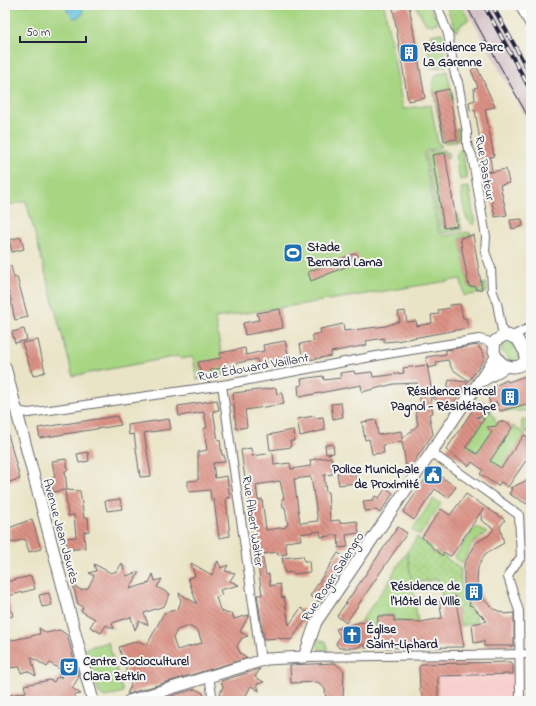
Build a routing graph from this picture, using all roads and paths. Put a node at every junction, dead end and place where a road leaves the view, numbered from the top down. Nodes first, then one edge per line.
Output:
1 (437, 5) edge
2 (521, 5) edge
3 (531, 24) edge
4 (531, 326) edge
5 (507, 336) junction
6 (495, 351) junction
7 (528, 353) edge
8 (507, 366) junction
9 (5, 367) edge
10 (478, 384) junction
11 (222, 385) junction
12 (16, 407) junction
13 (432, 453) junction
14 (520, 654) junction
15 (531, 654) edge
16 (304, 657) junction
17 (261, 661) junction
18 (209, 676) junction
19 (94, 701) edge
20 (129, 701) edge
21 (213, 701) edge
22 (520, 701) edge

1 - 5 street, Rue Pasteur
2 - 3 street
4 - 5 street
5 - 6 street, Rue Roger Salengro
5 - 7 street
6 - 8 street
6 - 10 street, Rue Roger Salengro
6 - 11 street, Rue Édouard Vaillant
7 - 8 street
8 - 10 street, Rue Roger Salengro
9 - 12 street, Avenue Jean Jaurès
10 - 13 street, Rue Roger Salengro
11 - 12 street, Rue Édouard Vaillant
11 - 17 street, Rue Albert Walter
12 - 19 street, Avenue Jean Jaurès
13 - 14 street
13 - 16 street, Rue Roger Salengro
14 - 15 street
14 - 16 street
14 - 22 street
16 - 17 street
17 - 18 street
18 - 20 street
18 - 21 street

